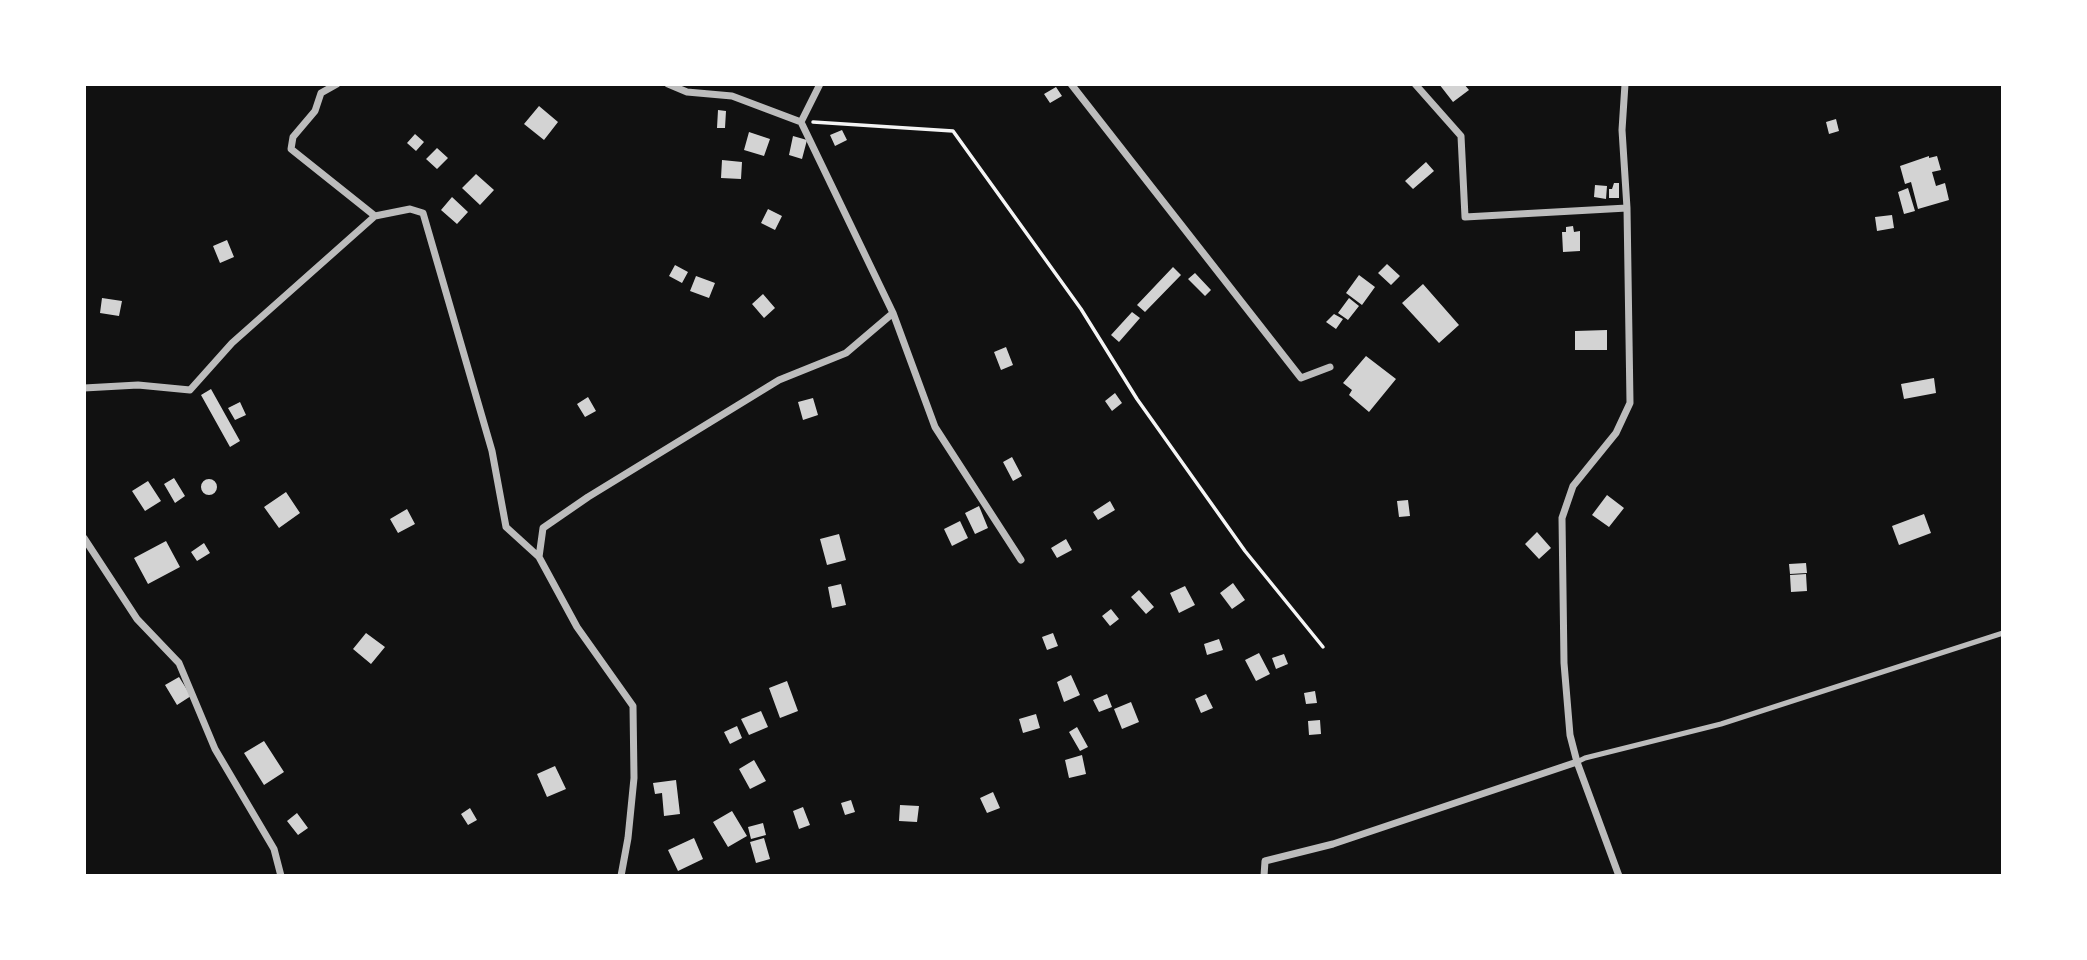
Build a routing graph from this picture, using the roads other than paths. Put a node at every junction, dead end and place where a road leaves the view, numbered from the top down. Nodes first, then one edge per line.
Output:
1 (337, 84) edge
2 (668, 84) edge
3 (820, 84) edge
4 (1071, 84) edge
5 (1415, 84) edge
6 (1625, 84) edge
7 (800, 122) junction
8 (1627, 208) junction
9 (375, 216) junction
10 (894, 313) junction
11 (1330, 367) dead end
12 (84, 388) edge
13 (84, 538) edge
14 (539, 557) junction
15 (1021, 560) dead end
16 (2003, 633) edge
17 (1577, 762) junction
18 (281, 876) edge
19 (621, 876) edge
20 (1265, 876) edge
21 (1619, 876) edge

1 - 9 street
2 - 7 street
3 - 7 street
4 - 11 street
5 - 8 street
6 - 8 street
7 - 10 street
8 - 17 street
9 - 12 street
9 - 14 street
10 - 14 street
10 - 15 street
13 - 18 street
14 - 19 street
16 - 17 lane
17 - 20 street
17 - 21 street

